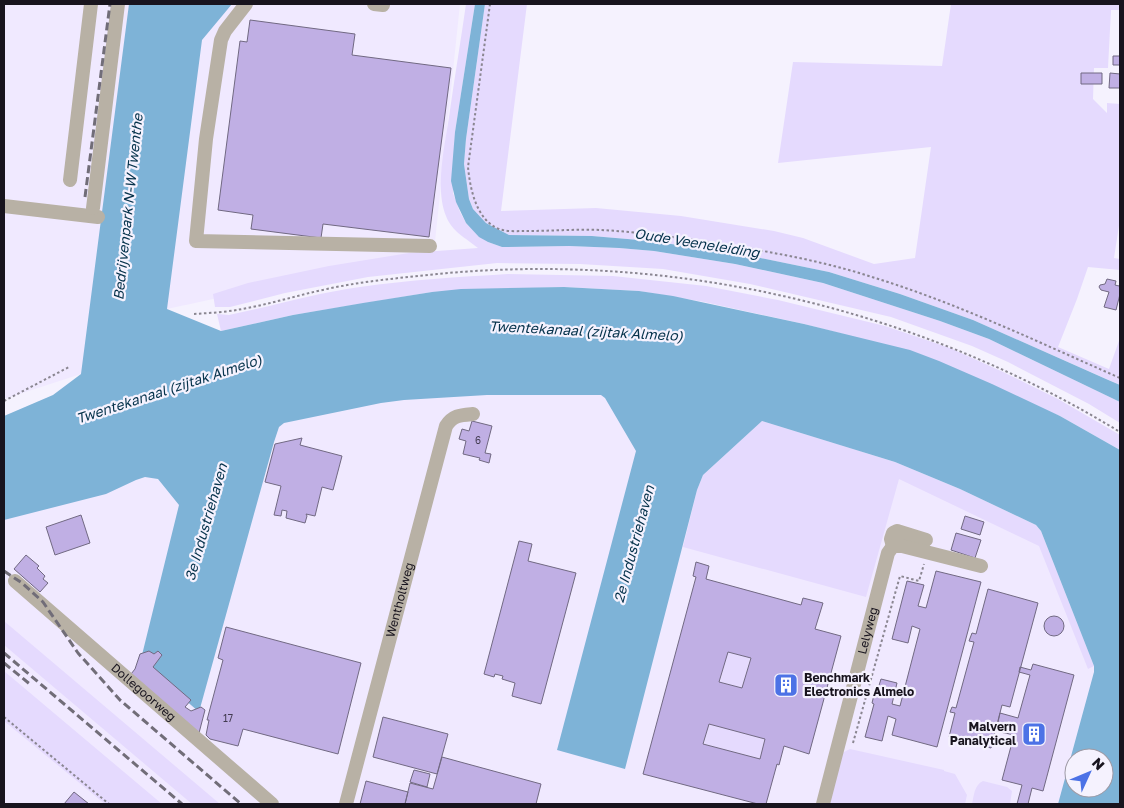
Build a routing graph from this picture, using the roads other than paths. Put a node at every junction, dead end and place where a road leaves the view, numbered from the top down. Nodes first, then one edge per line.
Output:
1 (91, 4) edge
2 (118, 4) edge
3 (246, 4) edge
4 (70, 180) dead end
5 (4, 206) edge
6 (430, 246) dead end
7 (473, 414) dead end
8 (981, 566) dead end
9 (15, 582) dead end
10 (272, 804) edge
11 (346, 804) edge
12 (823, 804) edge

1 - 4 street
2 - 5 street
3 - 6 street
7 - 11 street, Wentholtweg
8 - 12 street, Lelyweg
9 - 10 street, Dollegoorweg

